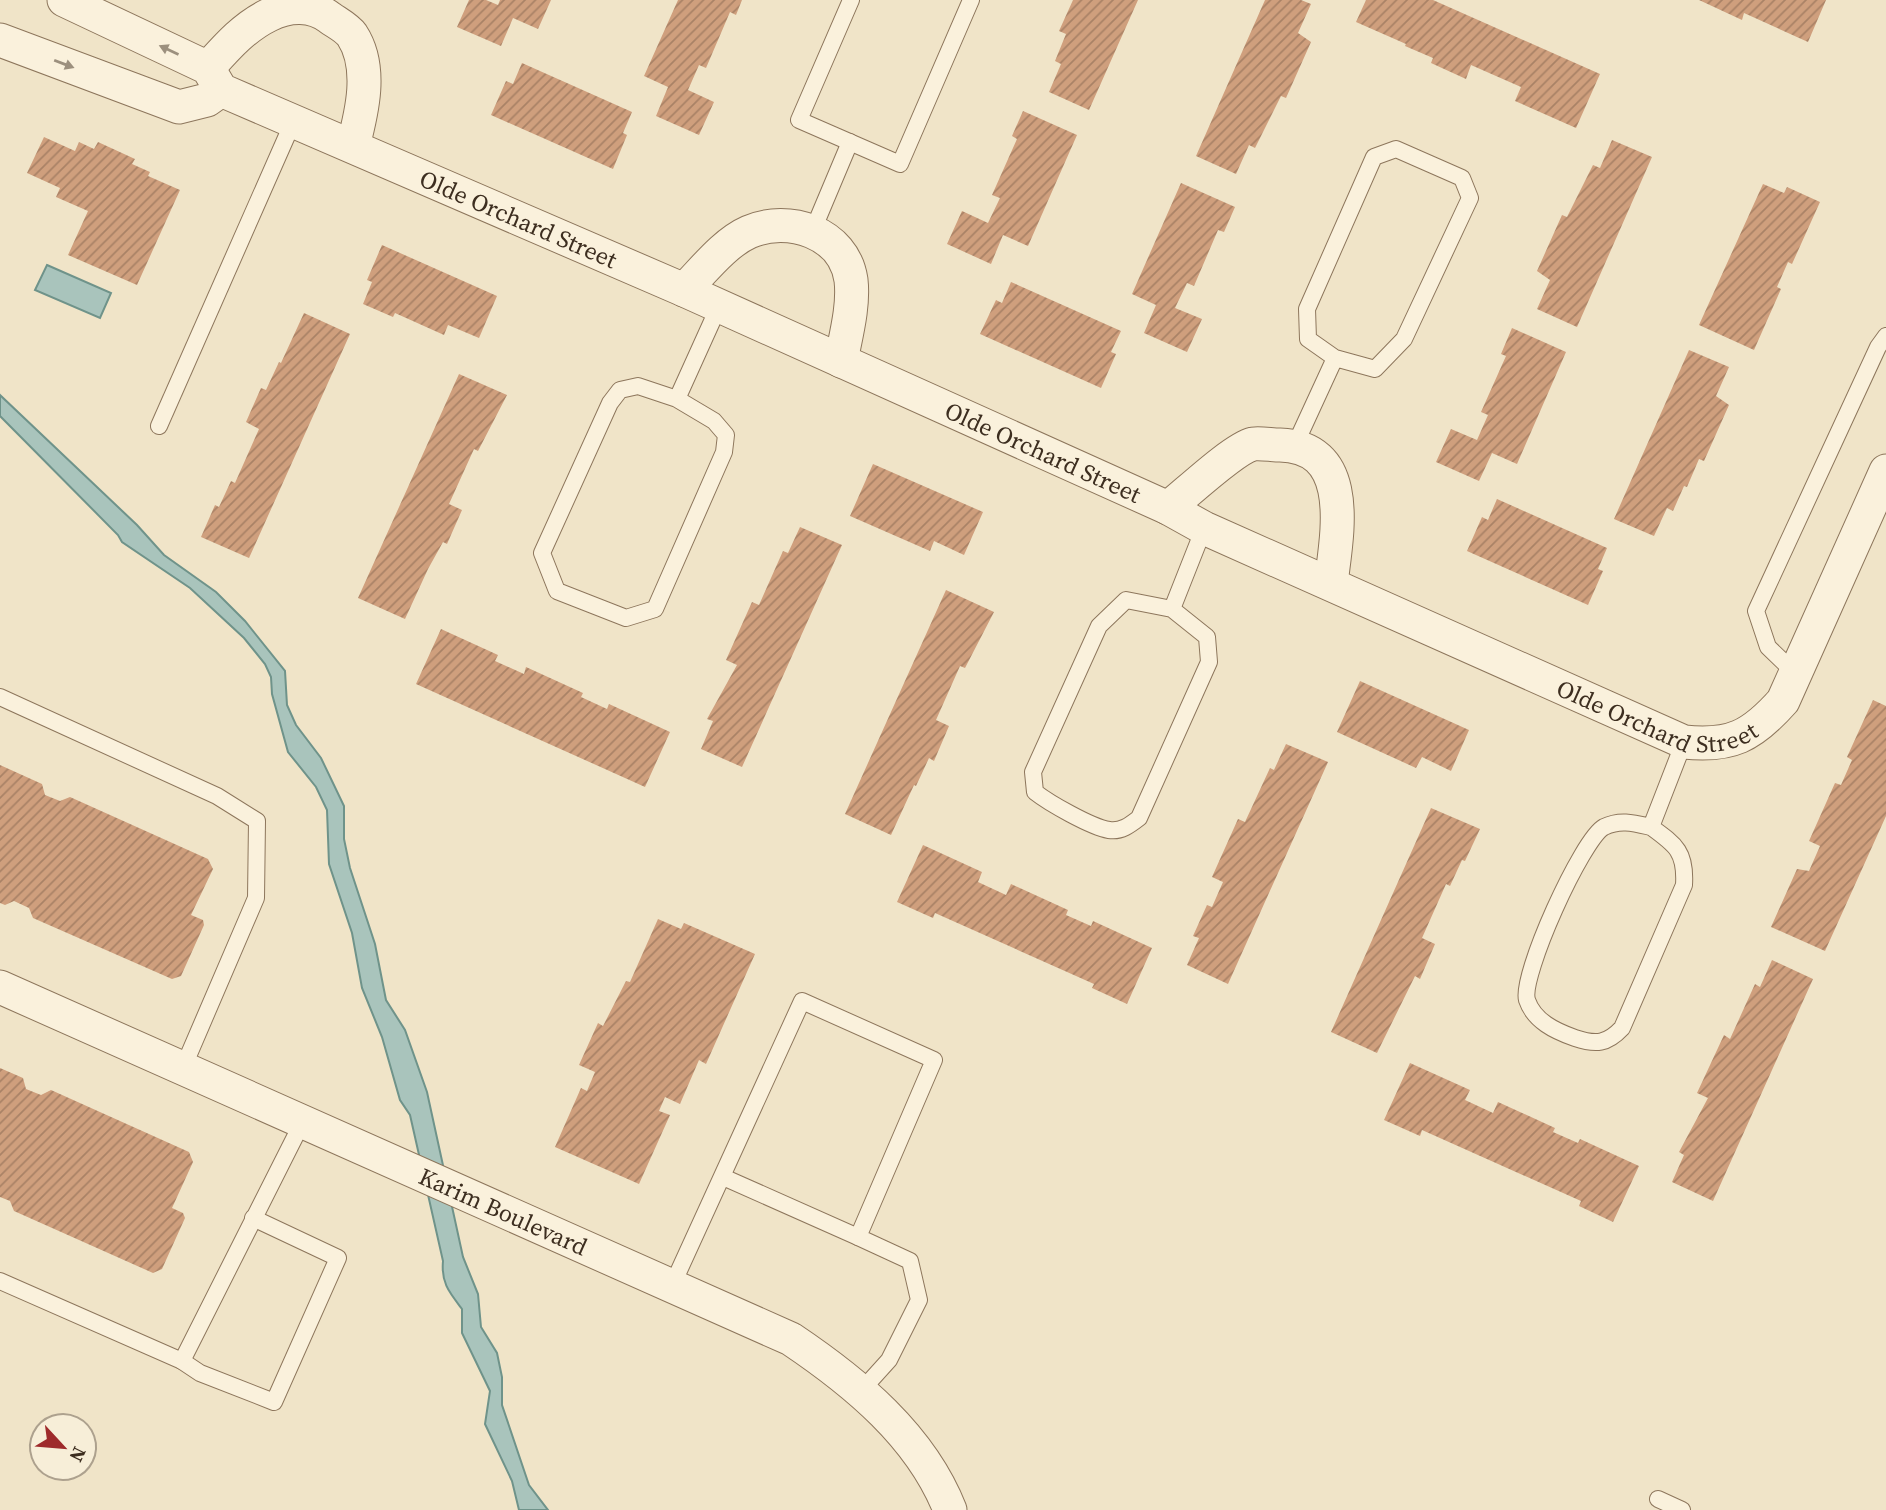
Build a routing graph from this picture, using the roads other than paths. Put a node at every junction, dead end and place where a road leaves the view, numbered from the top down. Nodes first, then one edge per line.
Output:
1 (64, 0) edge
2 (851, 0) edge
3 (971, 0) edge
4 (0, 40) edge
5 (214, 79) junction
6 (293, 122) junction
7 (850, 142) junction
8 (353, 146) junction
9 (813, 230) junction
10 (684, 290) junction
11 (719, 306) junction
12 (1886, 336) edge
13 (1335, 358) junction
14 (841, 360) junction
15 (677, 399) junction
16 (159, 426) dead end
17 (1295, 445) junction
18 (1886, 471) edge
19 (1168, 508) junction
20 (1204, 528) junction
21 (1331, 583) junction
22 (1172, 609) junction
23 (1796, 674) junction
24 (0, 697) edge
25 (1684, 742) junction
26 (1651, 827) junction
27 (0, 987) edge
28 (183, 1068) junction
29 (302, 1123) junction
30 (723, 1177) junction
31 (253, 1218) junction
32 (858, 1237) junction
33 (0, 1281) edge
34 (671, 1288) junction
35 (182, 1361) junction
36 (861, 1391) junction
37 (1658, 1499) dead end
38 (950, 1510) edge
39 (1682, 1510) edge

5 -> 1 street, Olde Orchard Street
2 - 7 lane
3 - 7 lane
4 -> 5 street
5 - 6 street, Olde Orchard Street
5 - 8 street
6 - 8 street, Olde Orchard Street
6 - 16 lane
7 - 9 lane
8 - 10 street, Olde Orchard Street
9 - 10 street
9 - 14 street
10 - 11 street, Olde Orchard Street
11 - 14 street, Olde Orchard Street
11 - 15 lane
12 - 23 lane
13 - 13 lane
13 - 17 lane
14 - 19 street, Olde Orchard Street
15 - 15 lane
17 - 19 street, Olde Orchard Street
17 - 21 street
18 - 23 street, Olde Orchard Street
19 - 20 street, Olde Orchard Street
20 - 21 street, Olde Orchard Street
20 - 22 lane
21 - 25 street, Olde Orchard Street
22 - 22 lane
23 - 25 street, Olde Orchard Street
24 - 28 lane
25 - 26 lane
26 - 26 lane
27 - 28 street, Karim Boulevard
28 - 29 street, Karim Boulevard
29 - 31 lane
29 - 34 street, Karim Boulevard
30 - 32 lane
30 - 32 lane
30 - 34 lane
31 - 35 lane
31 - 35 lane
32 - 36 lane
33 - 35 lane
34 - 36 street, Karim Boulevard
36 - 38 street, Karim Boulevard
37 - 39 lane

